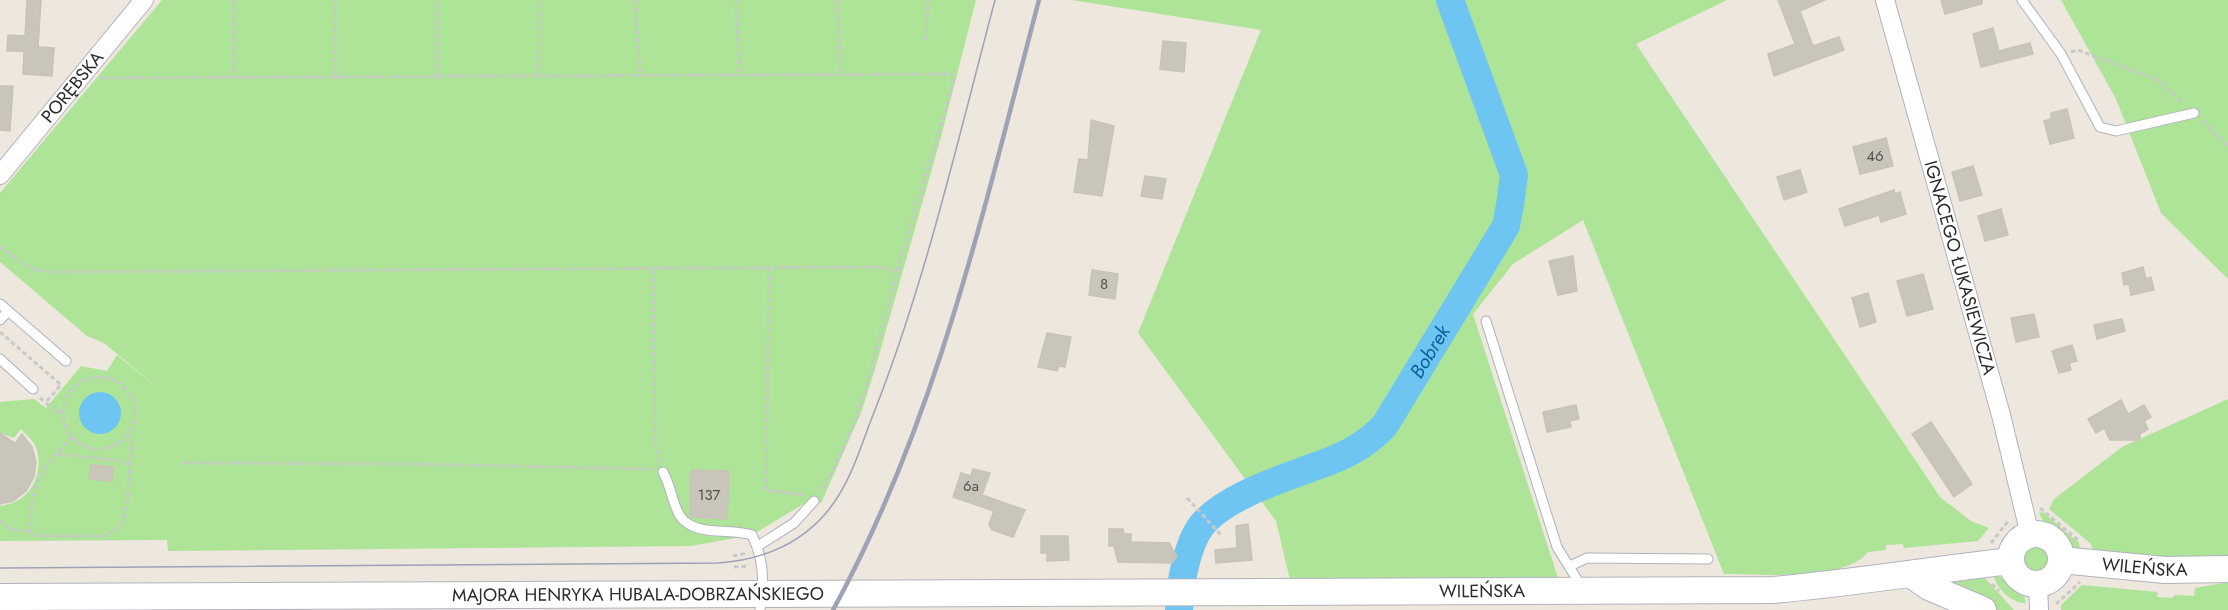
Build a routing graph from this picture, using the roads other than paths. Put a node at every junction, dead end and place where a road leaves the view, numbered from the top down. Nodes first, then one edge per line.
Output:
1 (144, 0) edge
2 (1885, 0) edge
3 (2022, 0) edge
4 (2194, 113) road end
5 (0, 175) edge
6 (0, 304) edge
7 (8, 311) junction
8 (0, 320) edge
9 (1486, 321) dead end
10 (0, 359) edge
11 (66, 361) dead end
12 (33, 389) road end
13 (663, 472) road end
14 (815, 499) road end
15 (2030, 535) junction
16 (758, 546) junction
17 (1708, 559) dead end
18 (2061, 560) junction
19 (2011, 561) junction
20 (1570, 566) junction
21 (2228, 569) edge
22 (1910, 574) junction
23 (2038, 584) junction
24 (1578, 591) junction
25 (0, 597) edge
26 (762, 601) edge
27 (944, 602) edge
28 (1983, 610) edge
29 (2039, 610) edge

1 - 5 street, PORĘBSKA
2 - 15 street, IGNACEGO ŁUKASIEWICZA
3 - 4 lane
6 - 7 lane
7 - 8 lane
7 - 11 lane
9 - 20 lane
10 - 12 lane
13 - 16 lane
14 - 16 lane
15 - 18 street
15 - 19 street
16 - 26 lane
17 - 20 lane
18 - 21 street, WILEŃSKA
18 - 23 street
19 - 22 street, WILEŃSKA
19 - 23 street
20 - 24 lane
22 - 24 street, WILEŃSKA
22 - 28 street
23 - 29 street
24 - 27 street, WILEŃSKA
25 - 26 street, MAJORA HENRYKA HUBALA-DOBRZAŃSKIEGO
26 - 27 street, MAJORA HENRYKA HUBALA-DOBRZAŃSKIEGO

